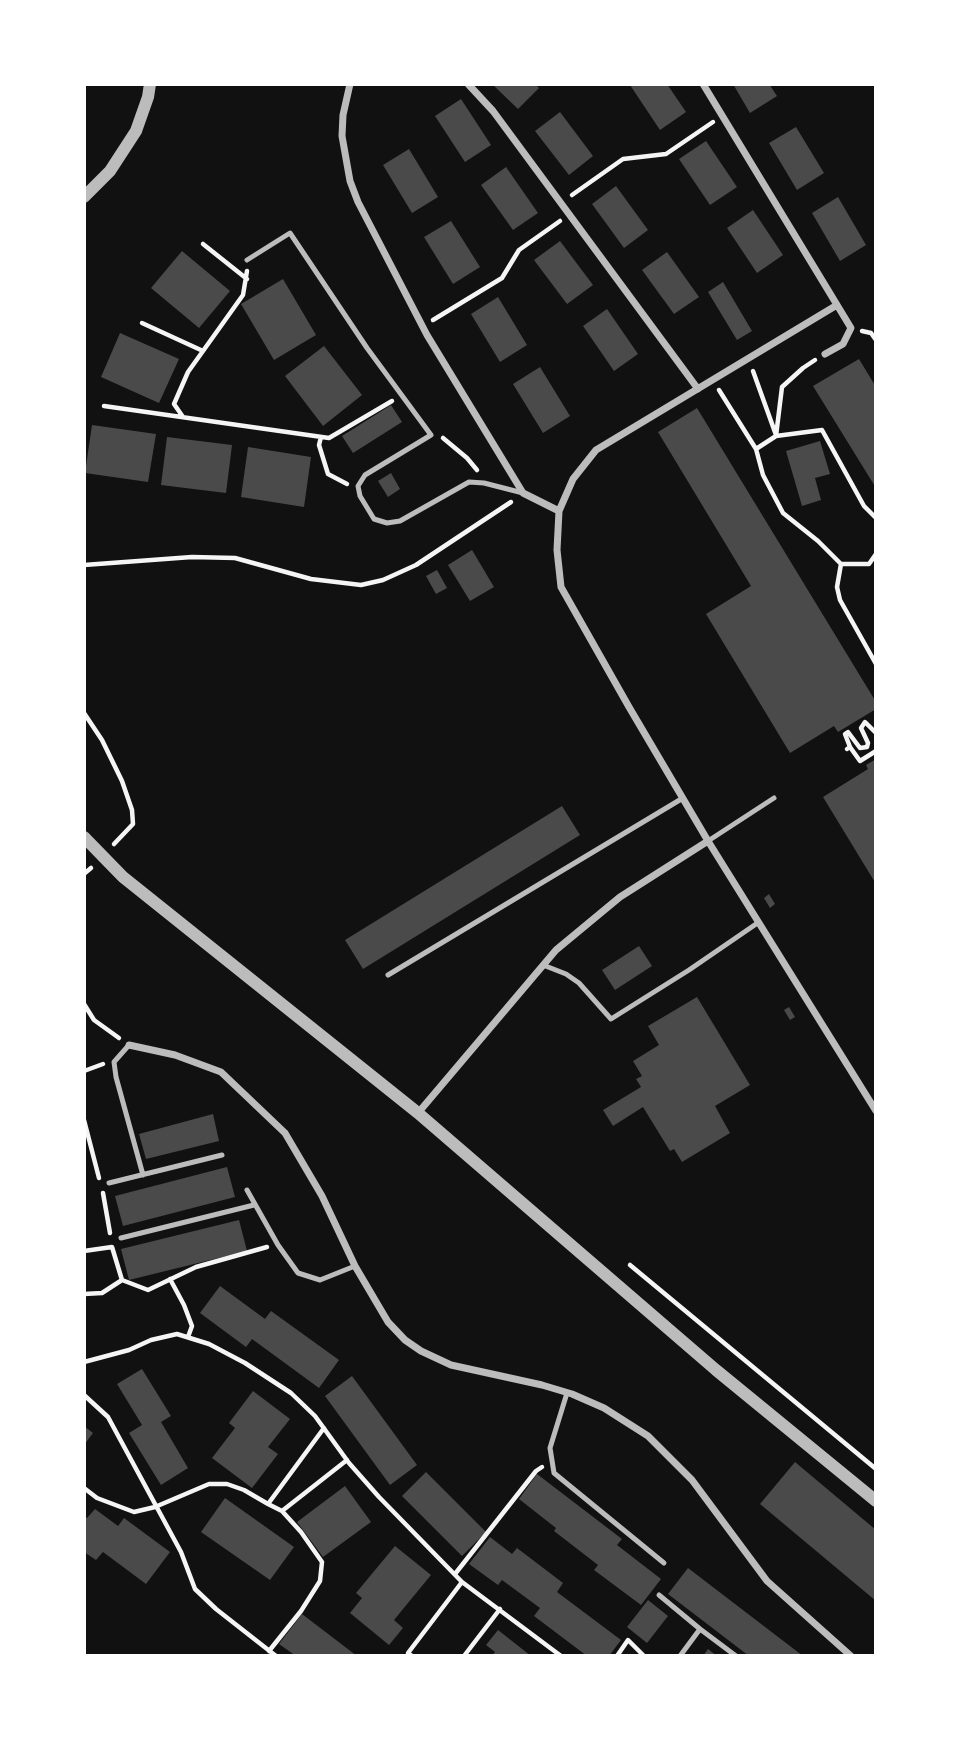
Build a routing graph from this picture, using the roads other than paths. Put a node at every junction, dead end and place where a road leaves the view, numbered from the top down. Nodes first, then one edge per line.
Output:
1 (150, 84) edge
2 (350, 84) edge
3 (468, 84) edge
4 (703, 84) edge
5 (84, 197) edge
6 (247, 260) road end
7 (837, 305) junction
8 (825, 354) road end
9 (698, 389) junction
10 (523, 493) junction
11 (559, 511) junction
12 (683, 798) junction
13 (774, 798) dead end
14 (84, 837) edge
15 (708, 841) junction
16 (758, 922) junction
17 (543, 965) junction
18 (388, 975) dead end
19 (129, 1045) joint
20 (876, 1111) edge
21 (418, 1113) junction
22 (222, 1155) dead end
23 (144, 1175) junction
24 (109, 1183) dead end
25 (247, 1190) dead end
26 (254, 1205) junction
27 (121, 1238) dead end
28 (355, 1266) junction
29 (567, 1392) junction
30 (876, 1501) edge
31 (664, 1563) dead end
32 (659, 1595) dead end
33 (700, 1629) junction
34 (680, 1656) edge
35 (736, 1656) edge
36 (851, 1656) edge

1 - 5 street
2 - 10 street
3 - 9 street
4 - 7 street
6 - 10 lane
7 - 8 street
7 - 9 street
9 - 11 street
10 - 11 street
11 - 12 street
12 - 15 street
12 - 18 lane
13 - 15 lane
14 - 21 street
15 - 16 street
15 - 17 street
16 - 17 lane
16 - 20 street
17 - 21 street
19 - 23 lane
19 - 28 street
21 - 30 street
22 - 23 lane
23 - 24 lane
25 - 26 lane
26 - 27 lane
26 - 28 lane
28 - 29 street
29 - 31 lane
29 - 36 street
32 - 33 lane
33 - 34 lane
33 - 35 lane

